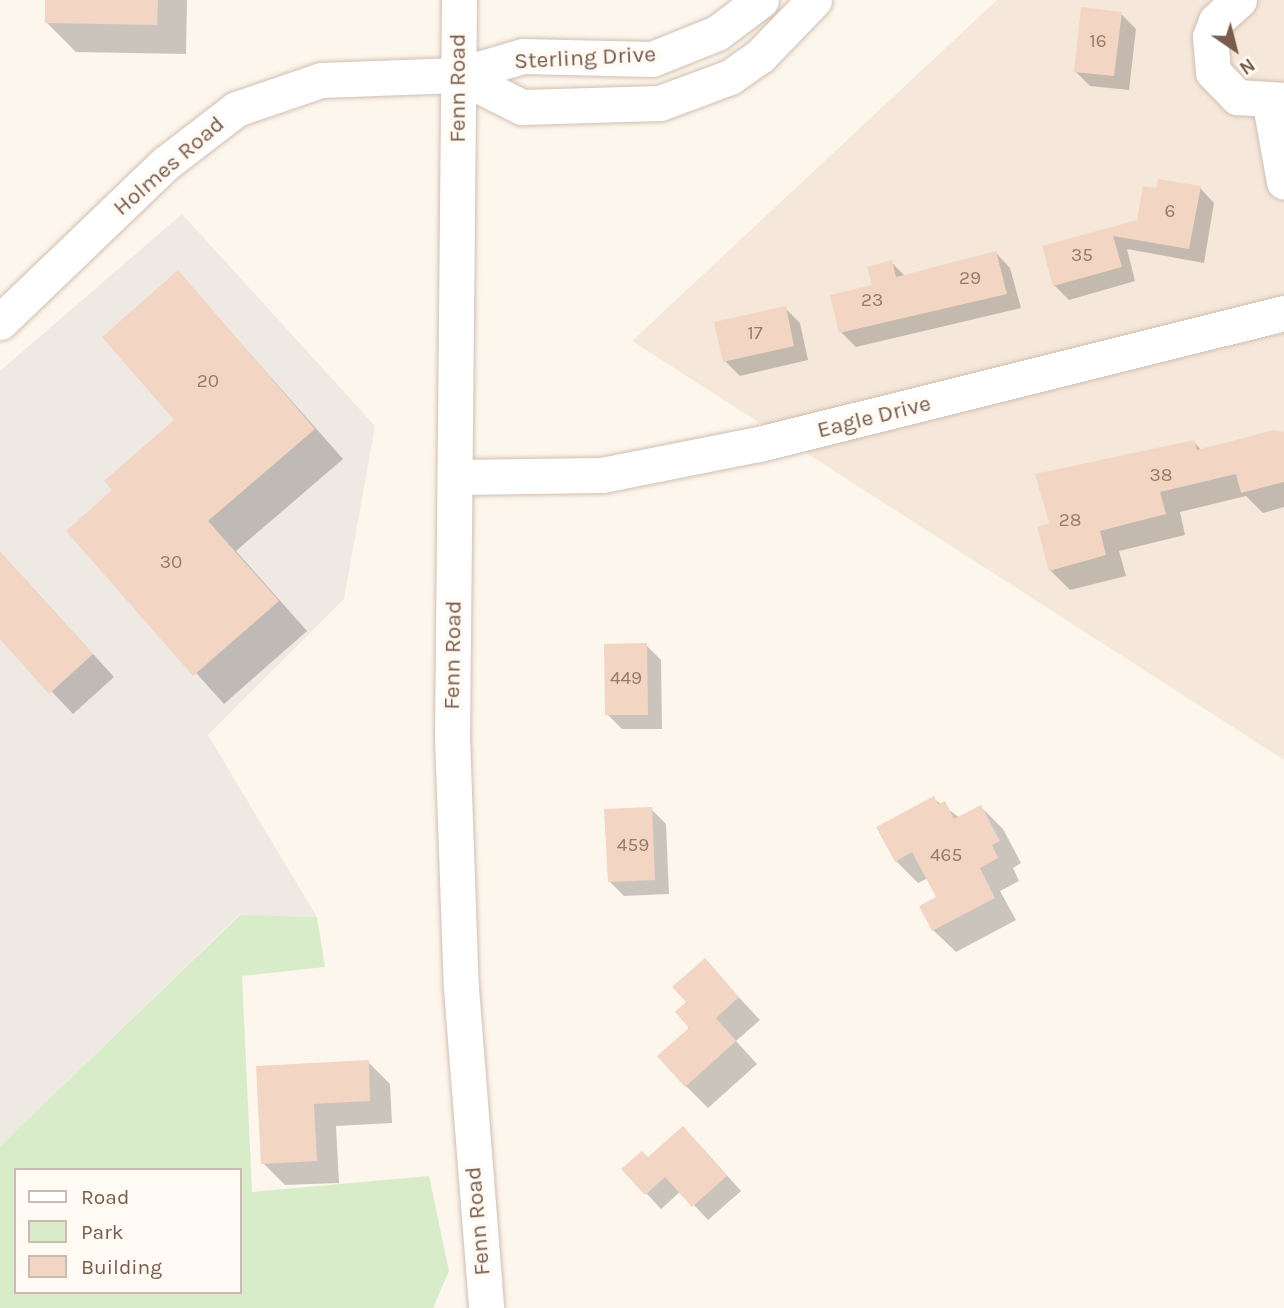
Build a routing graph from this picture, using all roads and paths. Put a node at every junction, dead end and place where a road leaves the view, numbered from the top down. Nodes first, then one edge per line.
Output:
1 (459, 0) edge
2 (761, 0) edge
3 (814, 0) edge
4 (1239, 0) edge
5 (458, 75) junction
6 (1277, 102) edge
7 (1284, 182) edge
8 (1284, 313) edge
9 (2, 317) edge
10 (456, 477) junction
11 (486, 1308) edge

1 - 5 street, Fenn Road
2 - 5 street, Sterling Drive
3 - 5 street, Sterling Drive
4 - 6 street
5 - 9 street, Holmes Road
5 - 10 street, Fenn Road
6 - 7 street
8 - 10 street, Eagle Drive
10 - 11 street, Fenn Road

